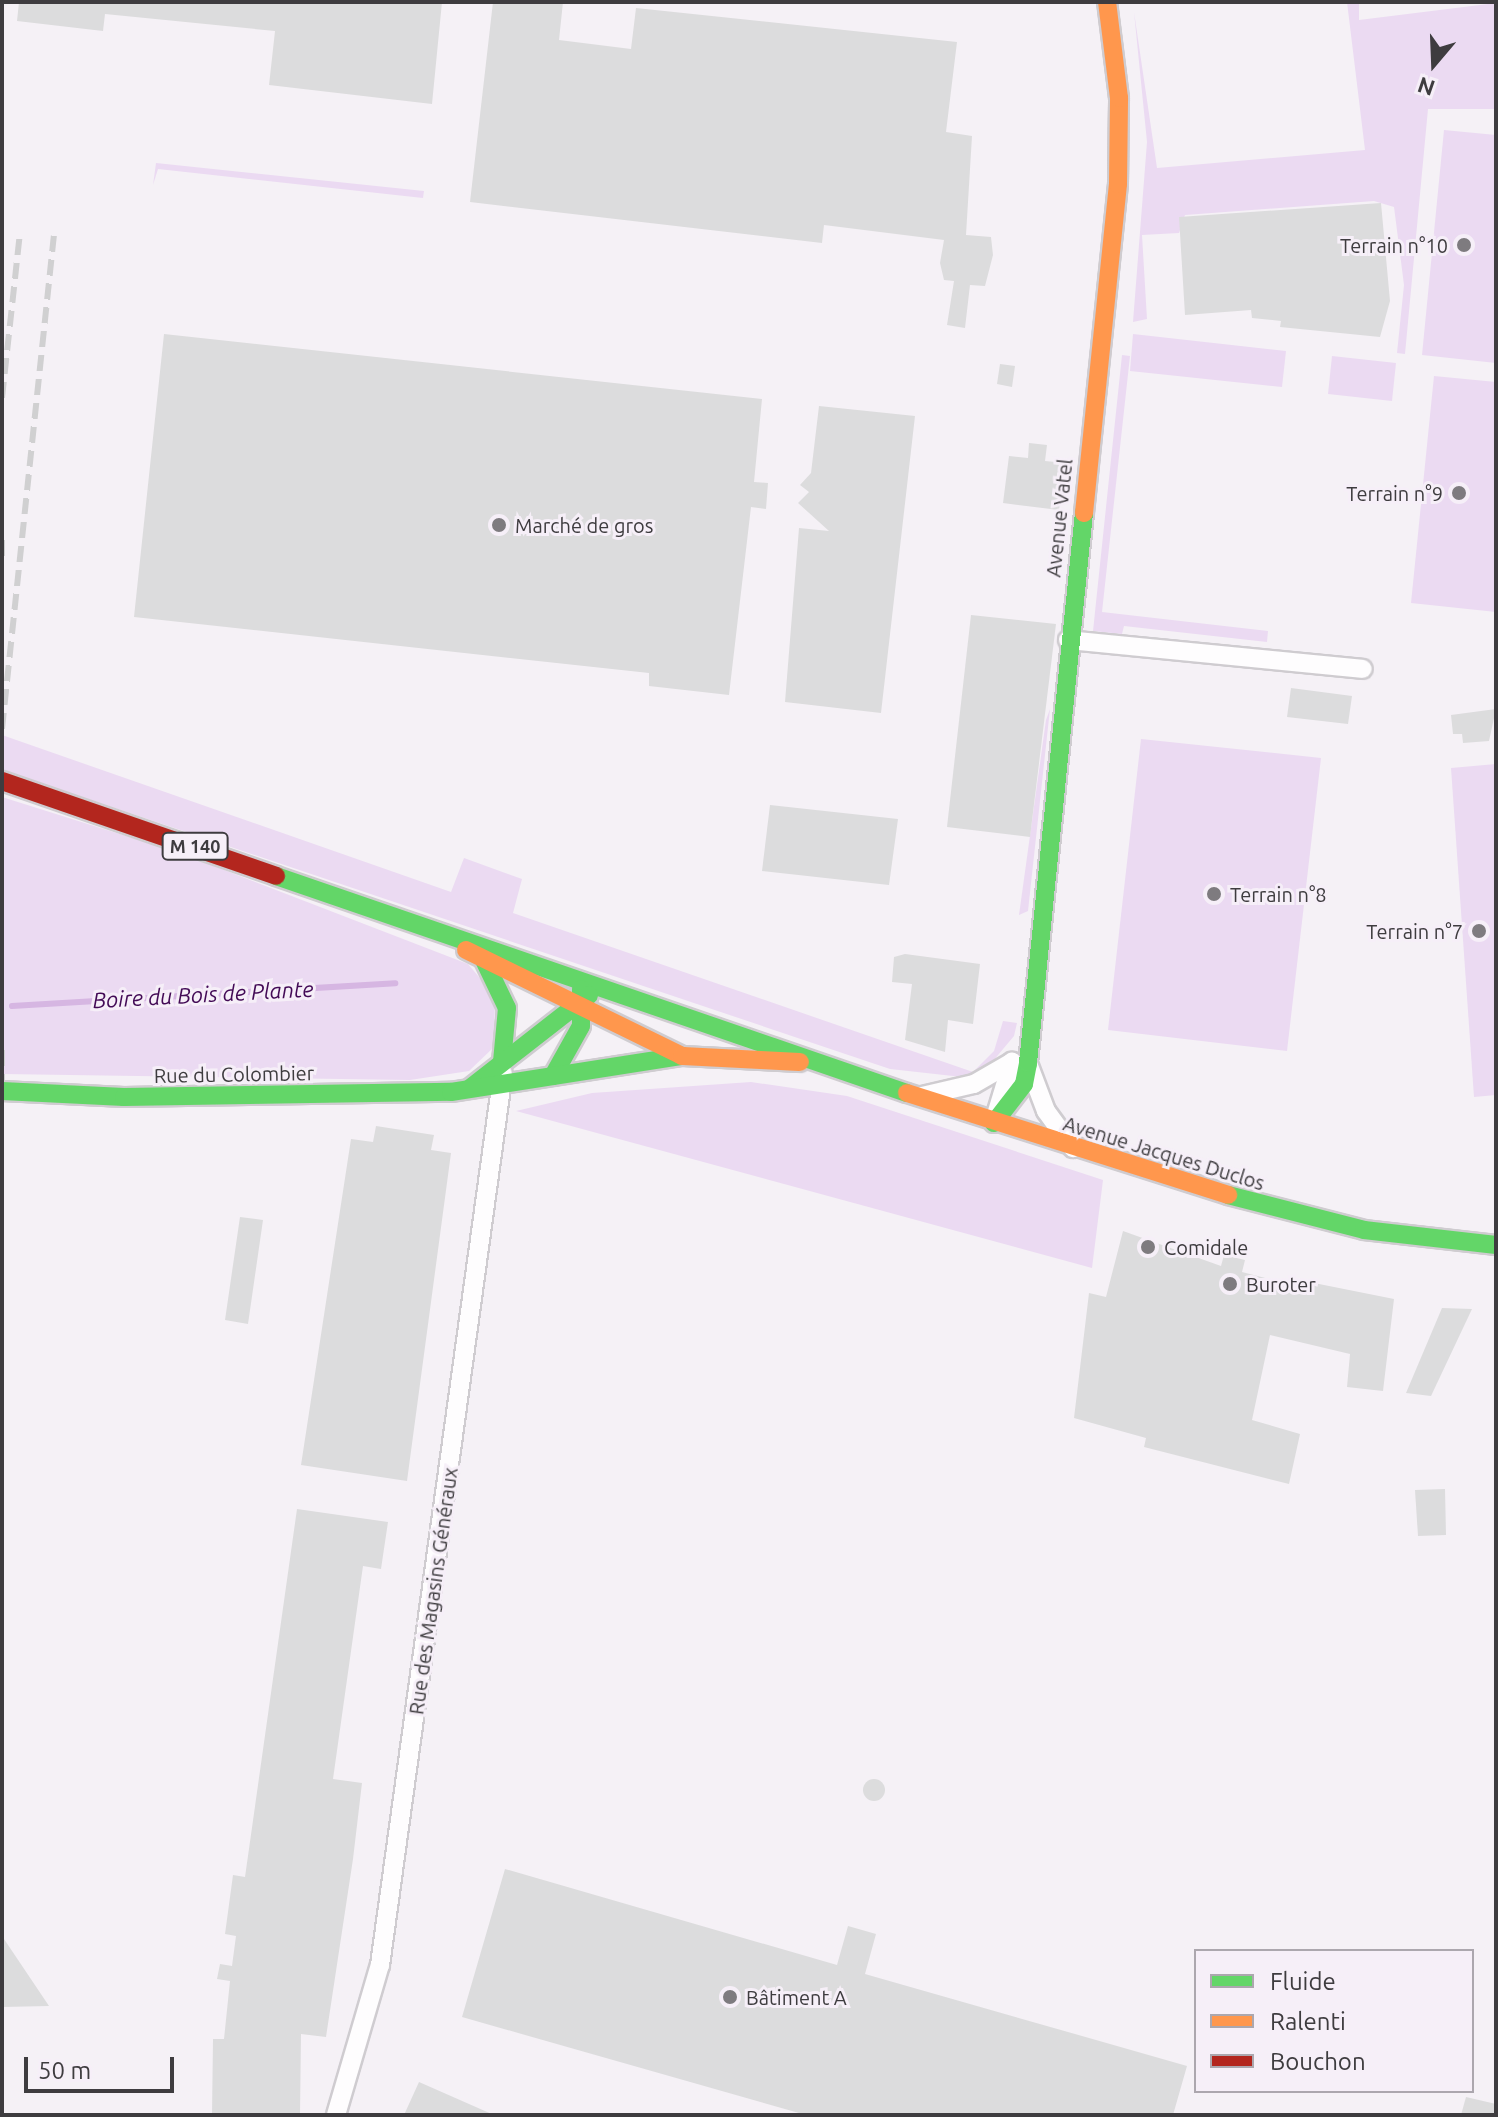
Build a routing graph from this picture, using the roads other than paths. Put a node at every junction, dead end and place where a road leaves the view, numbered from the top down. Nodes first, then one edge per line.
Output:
1 (1107, 2) edge
2 (1068, 640) junction
3 (1363, 669) dead end
4 (2, 781) edge
5 (388, 911) junction
6 (484, 960) junction
7 (571, 973) junction
8 (613, 988) junction
9 (580, 1005) junction
10 (682, 1056) junction
11 (502, 1062) junction
12 (1020, 1062) junction
13 (828, 1064) junction
14 (553, 1076) junction
15 (504, 1086) junction
16 (466, 1089) junction
17 (2, 1091) edge
18 (920, 1097) junction
19 (994, 1123) junction
20 (1075, 1150) junction
21 (1496, 1245) edge
22 (336, 2115) edge

1 - 2 main road, Avenue Vatel
2 - 3 street
2 - 12 main road, Avenue Vatel
4 - 5 main road, M 140
5 - 6 main road, M 140
5 - 7 main road, M 140
6 - 9 main road, M 140
6 - 11 main road
7 - 8 main road, M 140
7 - 9 main road
8 - 9 main road
8 - 13 main road, M 140
9 - 10 main road, M 140
9 - 11 main road
9 - 14 main road
10 - 13 main road, M 140
10 - 14 main road, Rue du Colombier
11 - 15 street, Rue des Magasins Généraux
11 - 16 main road
12 - 18 street
12 - 19 main road, Avenue Vatel
12 - 20 street
13 - 18 main road, Avenue Jacques Duclos
14 - 15 main road, Rue du Colombier
15 - 16 main road, Rue du Colombier
15 - 22 street, Rue des Magasins Généraux
16 - 17 main road, Rue du Colombier
18 - 19 main road, Avenue Jacques Duclos
19 - 20 main road, Avenue Jacques Duclos
20 - 21 main road, Avenue Jacques Duclos

